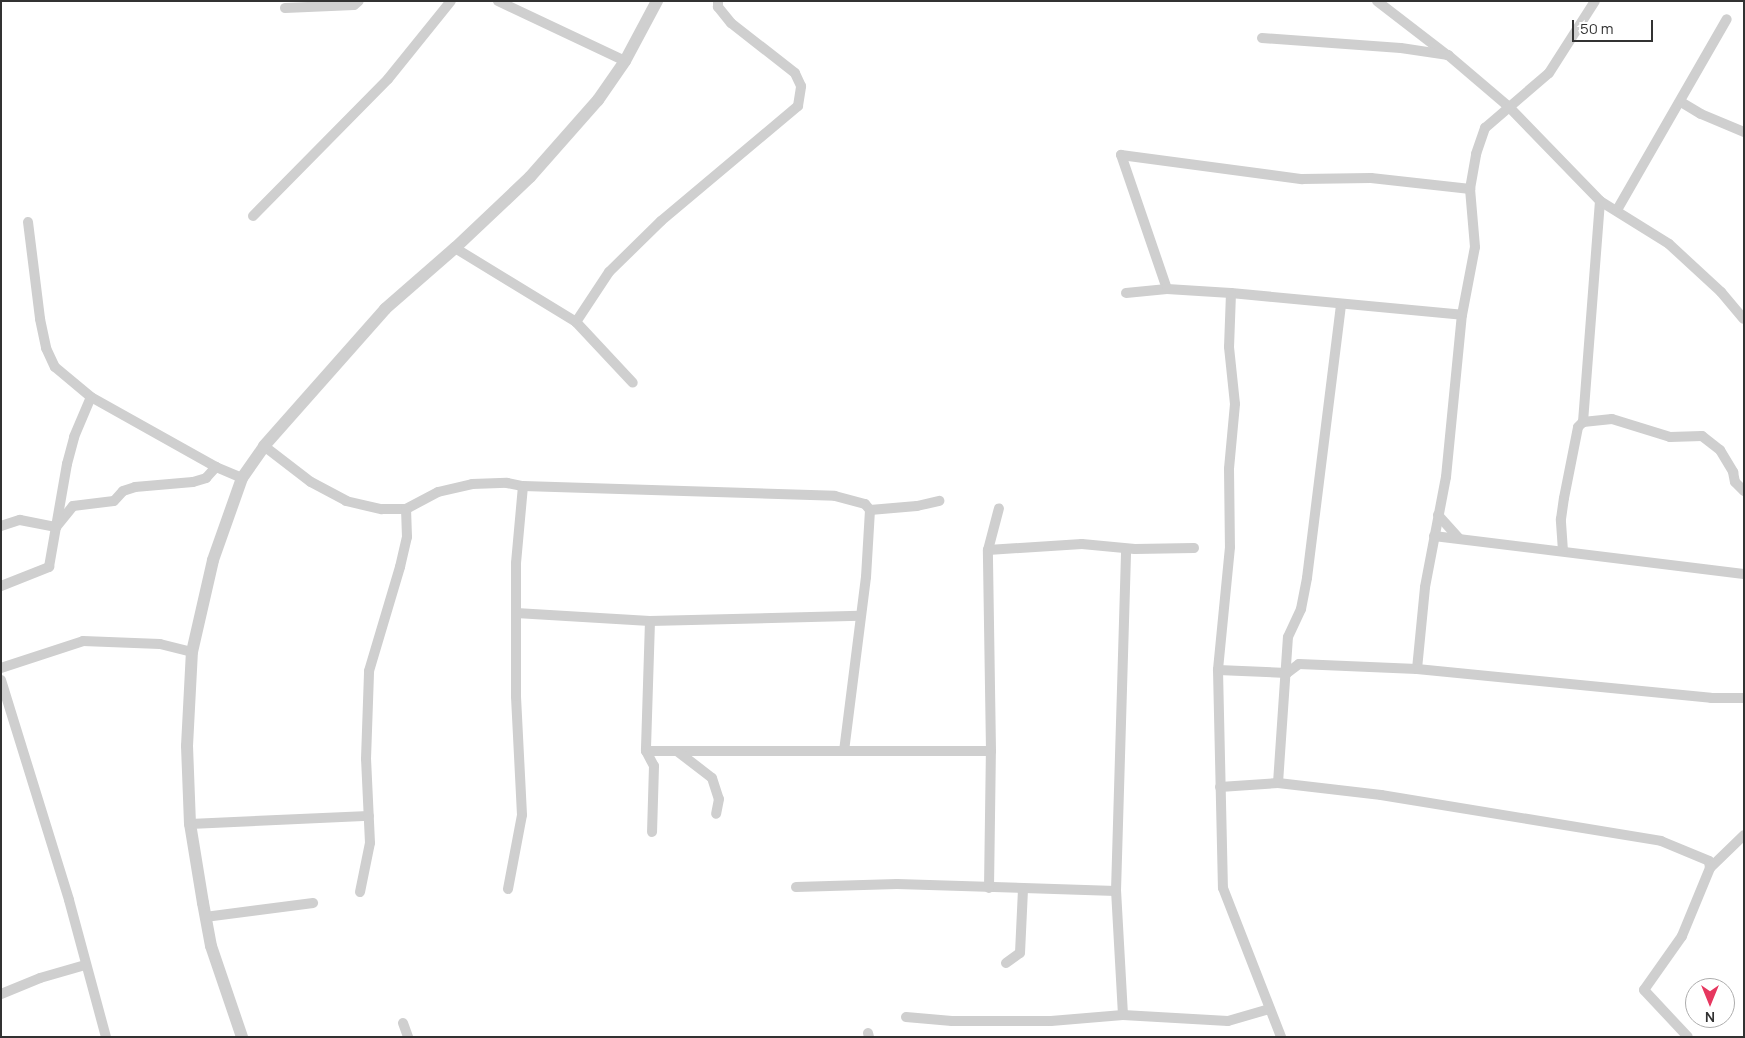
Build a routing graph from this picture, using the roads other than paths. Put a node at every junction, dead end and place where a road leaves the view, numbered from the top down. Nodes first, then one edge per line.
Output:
1 (359, 1) edge
2 (451, 1) edge
3 (498, 1) edge
4 (657, 1) edge
5 (718, 1) edge
6 (1377, 1) edge
7 (1591, 3) edge
8 (285, 8) dead end
9 (1728, 19) dead end
10 (1262, 38) dead end
11 (1448, 55) junction
12 (625, 61) junction
13 (1681, 102) junction
14 (1510, 107) junction
15 (1744, 132) edge
16 (1470, 189) junction
17 (1600, 201) junction
18 (1616, 210) junction
19 (253, 216) dead end
20 (28, 222) dead end
21 (455, 248) junction
22 (1167, 289) junction
23 (1126, 293) dead end
24 (1231, 293) junction
25 (1341, 306) junction
26 (1462, 315) junction
27 (1744, 319) edge
28 (576, 322) junction
29 (632, 383) dead end
30 (91, 397) junction
31 (1583, 422) junction
32 (264, 446) junction
33 (216, 467) junction
34 (242, 478) junction
35 (523, 486) junction
36 (1744, 491) edge
37 (939, 501) dead end
38 (998, 508) dead end
39 (406, 509) junction
40 (870, 510) junction
41 (1438, 515) junction
42 (1, 526) edge
43 (56, 527) junction
44 (1434, 536) junction
45 (1459, 538) junction
46 (1126, 548) junction
47 (1194, 548) dead end
48 (988, 550) junction
49 (1563, 551) junction
50 (1744, 574) edge
51 (1, 586) edge
52 (516, 613) junction
53 (860, 616) junction
54 (650, 621) junction
55 (192, 652) junction
56 (1, 668) edge
57 (1417, 669) junction
58 (1218, 670) junction
59 (1287, 673) junction
60 (1, 680) edge
61 (2, 691) edge
62 (1744, 698) edge
63 (646, 751) junction
64 (677, 751) junction
65 (844, 751) junction
66 (991, 751) junction
67 (1278, 782) junction
68 (1220, 787) junction
69 (716, 814) dead end
70 (369, 816) junction
71 (190, 824) junction
72 (652, 832) dead end
73 (1744, 835) edge
74 (1710, 868) junction
75 (796, 887) dead end
76 (508, 888) dead end
77 (989, 888) junction
78 (1023, 889) junction
79 (1116, 890) junction
80 (360, 892) dead end
81 (313, 903) dead end
82 (205, 917) junction
83 (1006, 963) dead end
84 (84, 965) junction
85 (1, 994) edge
86 (1269, 1009) junction
87 (1123, 1015) junction
88 (906, 1017) dead end
89 (403, 1023) dead end
90 (106, 1037) edge
91 (242, 1037) edge
92 (408, 1037) edge
93 (1281, 1037) edge
94 (1688, 1037) edge

1 - 8 street
2 - 19 street
3 - 12 street
4 - 12 street
5 - 28 street
6 - 11 street
7 - 14 street
9 - 13 street
10 - 11 street
11 - 14 street
12 - 21 street
13 - 15 street
13 - 18 street
14 - 16 street
14 - 17 street
16 - 22 street
16 - 26 street
17 - 18 street
17 - 31 street
18 - 27 street
20 - 30 street
21 - 28 street
21 - 32 street
22 - 23 street
22 - 24 street
24 - 25 street
24 - 58 street
25 - 26 street
25 - 59 street
26 - 41 street
28 - 29 street
30 - 33 street
30 - 43 street
31 - 36 street
31 - 49 street
32 - 34 street
32 - 39 street
33 - 34 street
33 - 43 street
34 - 55 street
35 - 39 street
35 - 40 street
35 - 52 street
37 - 40 street
38 - 48 street
39 - 70 street
40 - 53 street
41 - 44 street
41 - 45 street
42 - 43 street
43 - 51 street
44 - 45 street
44 - 57 street
45 - 49 street
46 - 47 street
46 - 48 street
46 - 79 street
48 - 66 street
49 - 50 street
52 - 54 street
52 - 76 street
53 - 54 street
53 - 65 street
54 - 63 street
55 - 56 street
55 - 71 street
57 - 59 street
57 - 62 street
58 - 59 street
58 - 68 street
59 - 67 street
60 - 61 street
61 - 84 street
63 - 64 street
63 - 72 street
64 - 65 street
64 - 69 street
65 - 66 street
66 - 77 street
67 - 68 street
67 - 74 street
68 - 86 street
70 - 71 street
70 - 80 street
71 - 82 street
73 - 74 street
74 - 94 street
75 - 77 street
77 - 78 street
78 - 79 street
78 - 83 street
79 - 87 street
81 - 82 street
82 - 91 street
84 - 85 street
84 - 90 street
86 - 87 street
86 - 93 street
87 - 88 street
89 - 92 street

